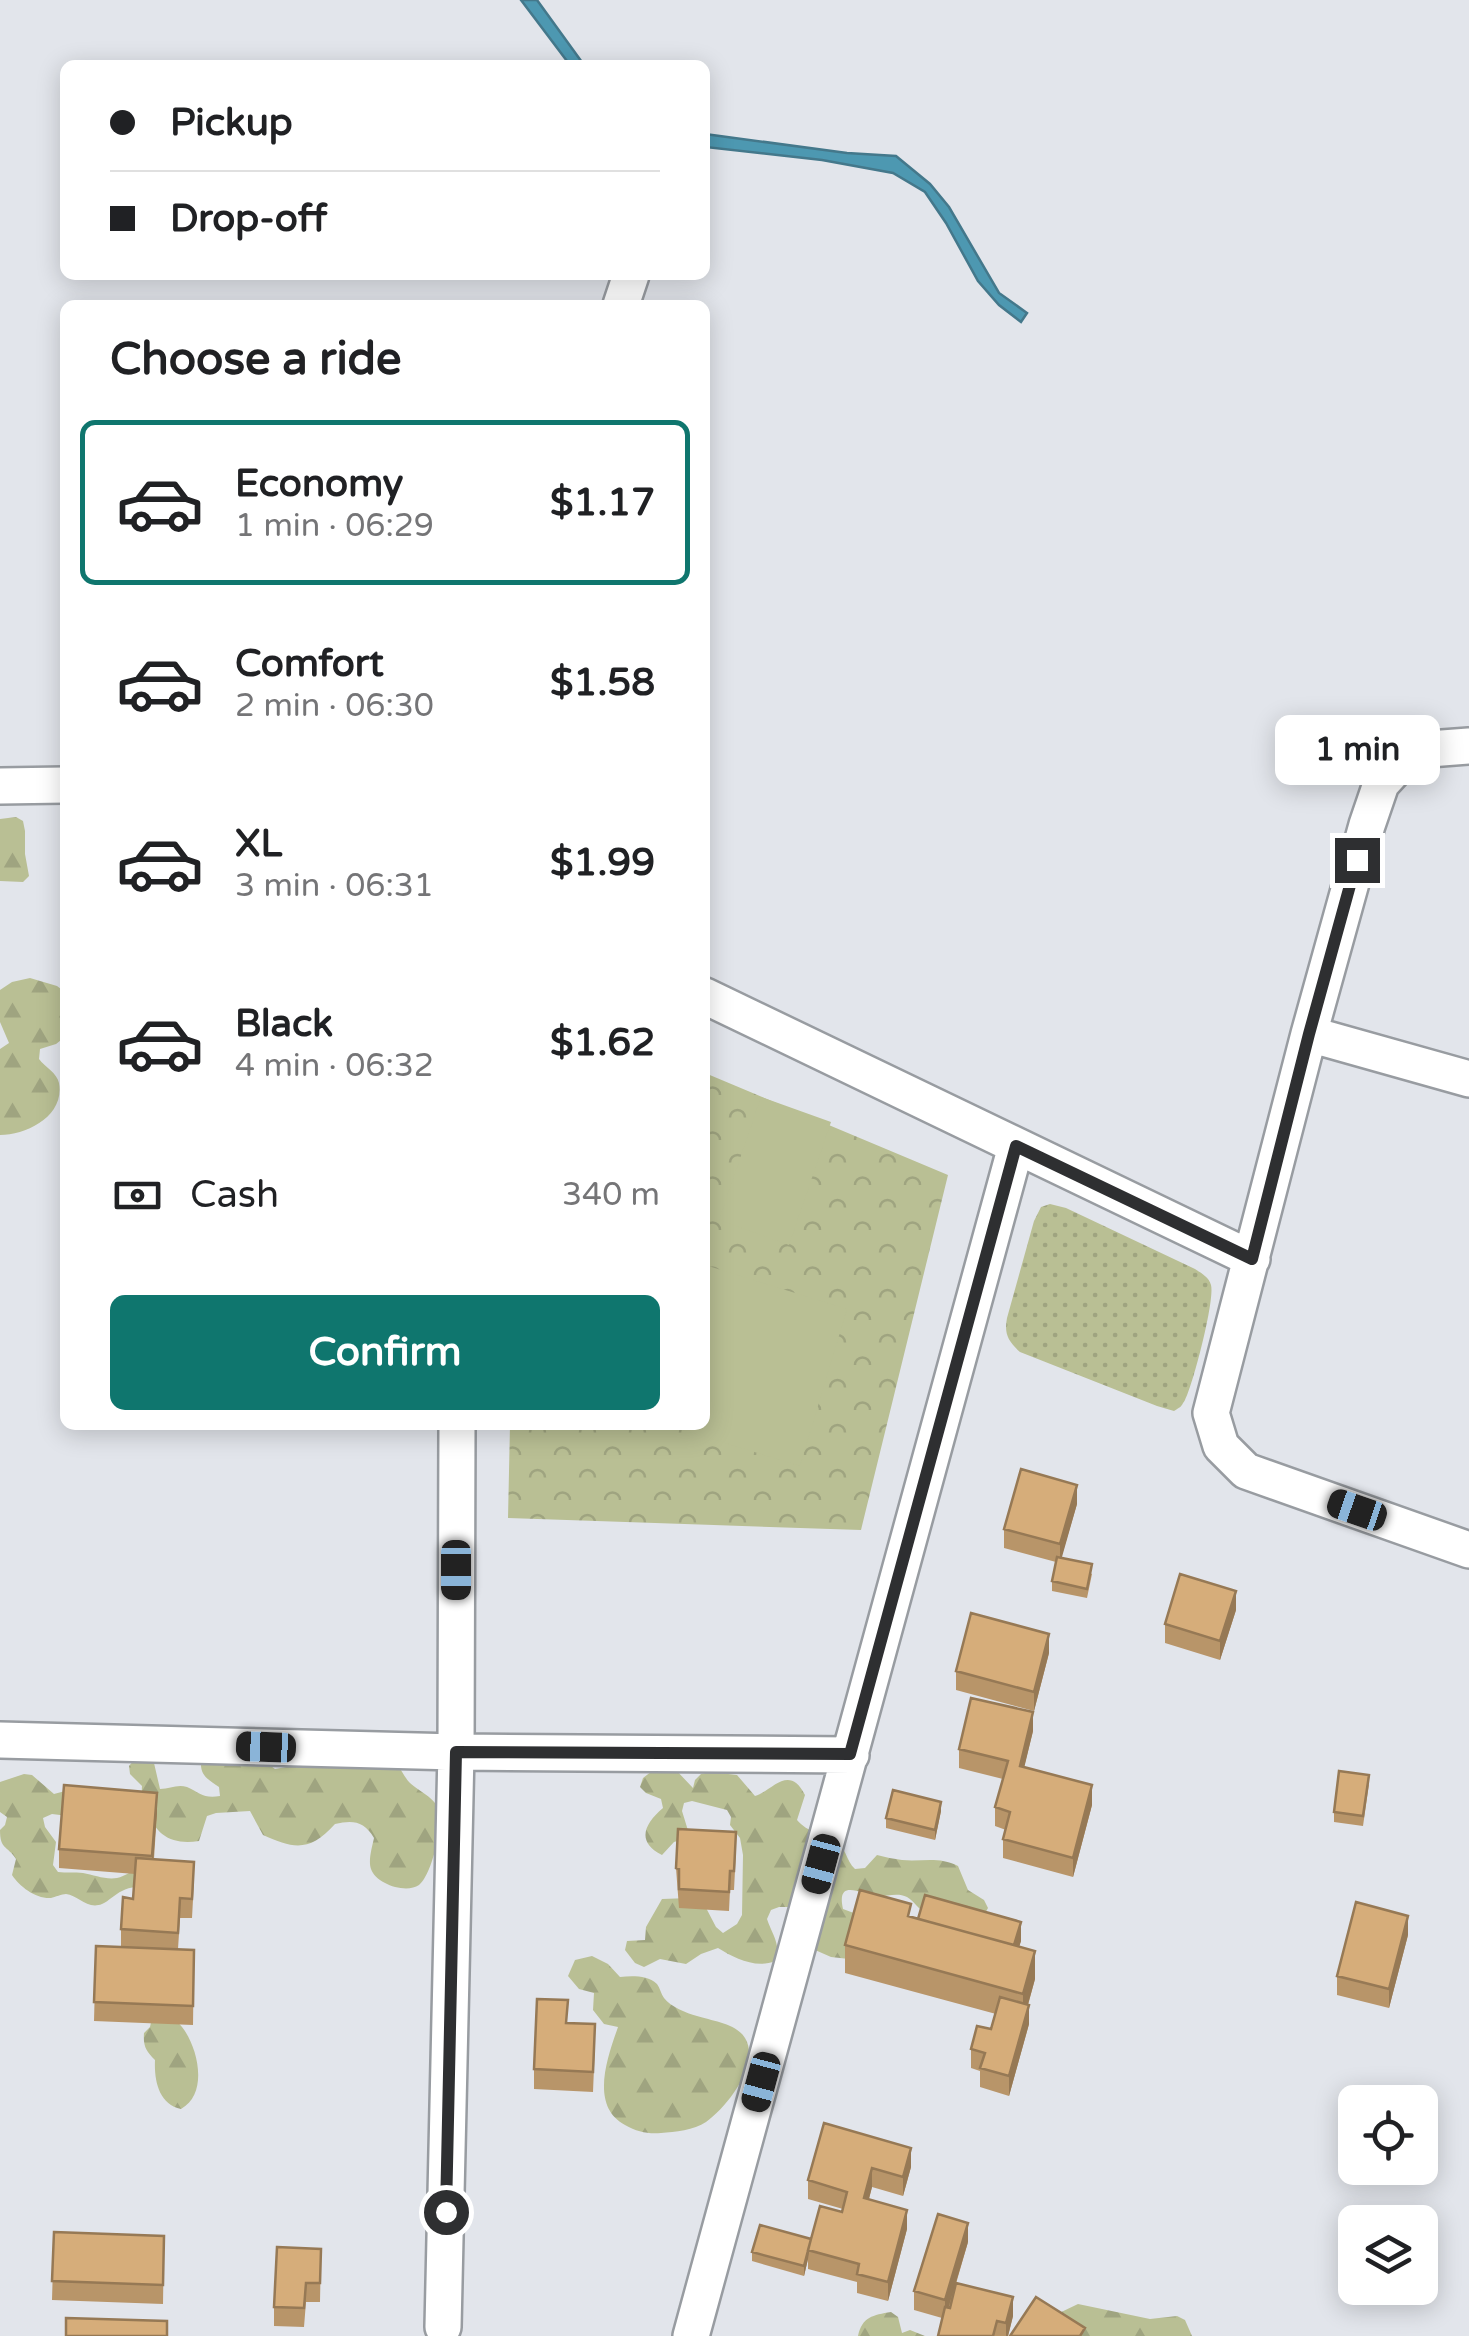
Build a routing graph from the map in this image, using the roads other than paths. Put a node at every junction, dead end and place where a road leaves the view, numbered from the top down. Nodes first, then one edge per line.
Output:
1 (1469, 746) edge
2 (60, 785) edge
3 (0, 786) edge
4 (710, 998) edge
5 (1309, 1034) junction
6 (1469, 1079) edge
7 (1016, 1146) junction
8 (1252, 1259) junction
9 (457, 1430) edge
10 (1469, 1550) edge
11 (0, 1740) edge
12 (456, 1752) junction
13 (850, 1754) junction
14 (449, 2333) edge
15 (691, 2336) edge

1 - 5 street
2 - 3 street
4 - 7 street
5 - 6 street
5 - 8 street
7 - 8 street
7 - 13 street
8 - 10 street
9 - 12 street
11 - 12 street
12 - 13 street
12 - 14 street
13 - 15 street

